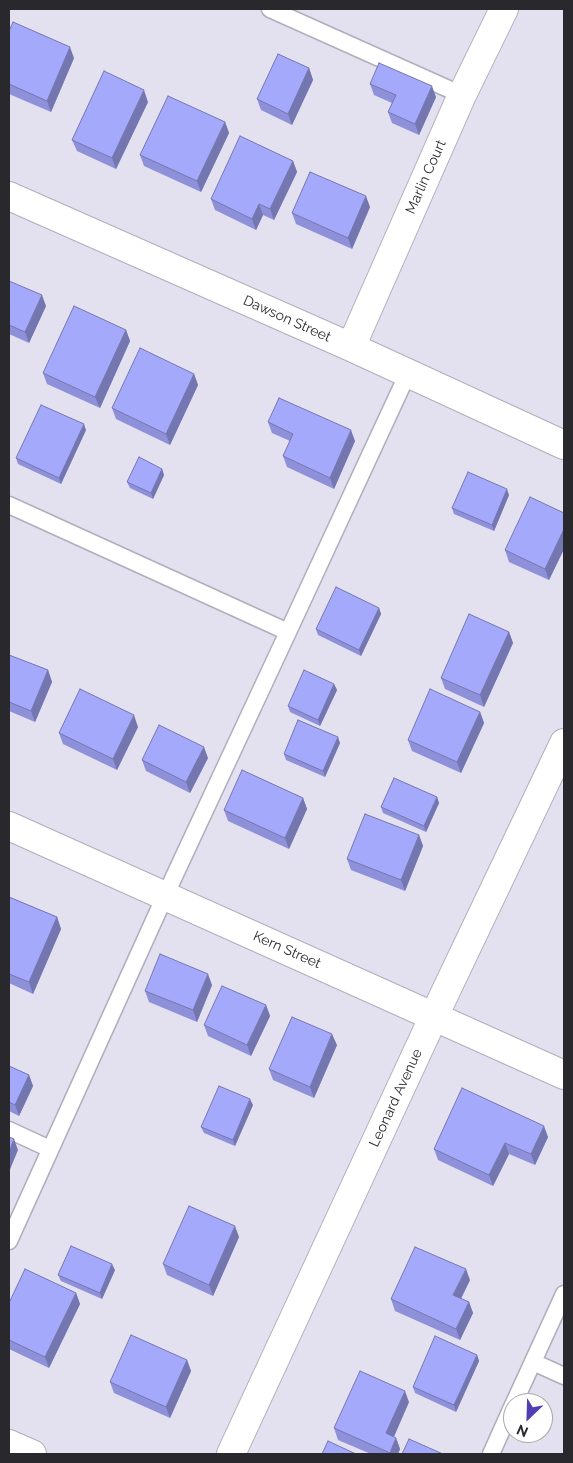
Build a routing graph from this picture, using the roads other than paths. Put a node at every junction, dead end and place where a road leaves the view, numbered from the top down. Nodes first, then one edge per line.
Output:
1 (270, 9) edge
2 (504, 9) edge
3 (462, 95) junction
4 (9, 196) edge
5 (351, 347) junction
6 (408, 373) junction
7 (564, 445) edge
8 (9, 505) edge
9 (288, 632) junction
10 (564, 742) edge
11 (9, 826) edge
12 (165, 896) junction
13 (434, 1016) junction
14 (564, 1074) edge
15 (9, 1130) edge
16 (50, 1149) junction
17 (9, 1241) edge
18 (564, 1294) edge
19 (533, 1362) junction
20 (564, 1376) edge
21 (519, 1393) edge
22 (503, 1427) edge
23 (9, 1444) edge
24 (32, 1454) edge
25 (231, 1454) edge
26 (490, 1454) edge

1 - 3 lane
2 - 3 street, Marlin Court
3 - 5 street, Marlin Court
4 - 5 street, Dawson Street
5 - 6 street, Dawson Street
6 - 7 street, Dawson Street
6 - 9 lane
8 - 9 lane
9 - 12 lane
10 - 13 street, Leonard Avenue
11 - 12 street, Kern Street
12 - 13 street, Kern Street
12 - 16 lane
13 - 14 street, Kern Street
13 - 25 street, Leonard Avenue
15 - 16 lane
16 - 17 lane
18 - 19 lane
19 - 20 lane
19 - 21 lane
22 - 26 lane
23 - 24 street

